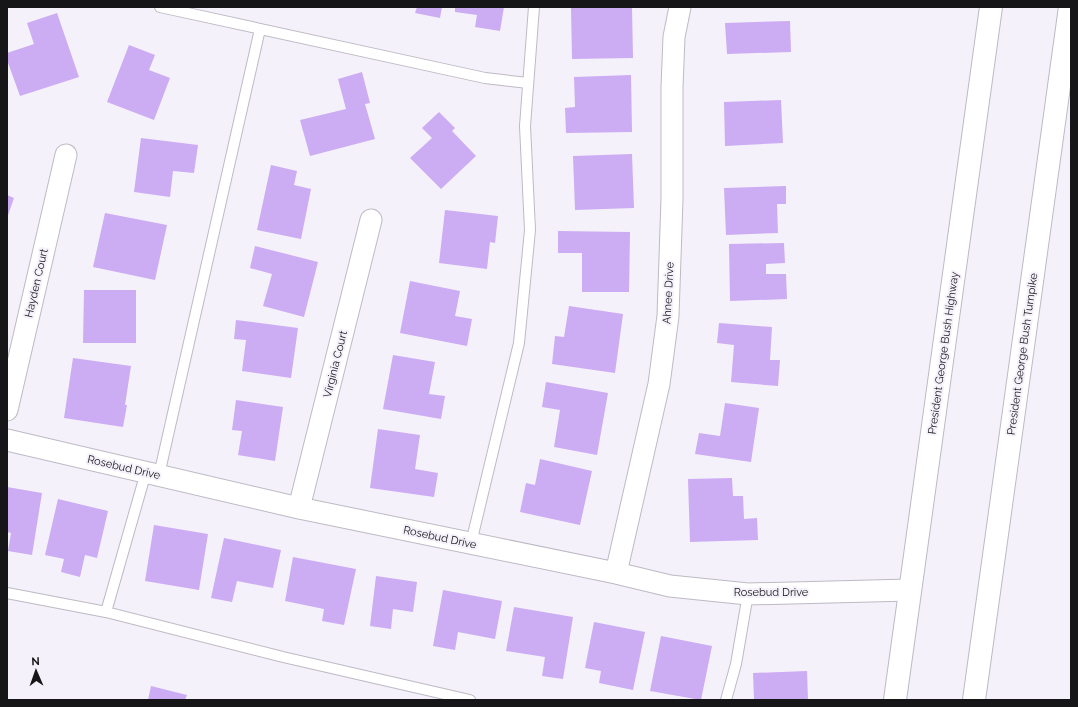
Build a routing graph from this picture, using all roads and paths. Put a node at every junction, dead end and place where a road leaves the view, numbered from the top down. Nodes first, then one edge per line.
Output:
1 (160, 7) edge
2 (534, 7) edge
3 (680, 7) edge
4 (991, 7) edge
5 (1070, 7) edge
6 (260, 29) junction
7 (528, 83) junction
8 (66, 155) dead end
9 (371, 220) dead end
10 (7, 410) edge
11 (7, 440) edge
12 (153, 474) junction
13 (299, 508) junction
14 (471, 543) junction
15 (616, 574) junction
16 (910, 590) junction
17 (7, 593) edge
18 (748, 594) junction
19 (106, 612) junction
20 (470, 700) edge
21 (726, 700) edge
22 (895, 700) edge
23 (974, 700) edge

1 - 6 lane
2 - 7 lane
3 - 15 street, Ahnee Drive
4 - 16 main road, President George Bush Highway
5 - 23 main road, President George Bush Turnpike
6 - 7 lane
6 - 12 lane
7 - 14 lane
8 - 10 street, Hayden Court
9 - 13 street, Virginia Court
11 - 12 street, Rosebud Drive
12 - 13 street, Rosebud Drive
12 - 19 lane
13 - 14 street, Rosebud Drive
14 - 15 street, Rosebud Drive
15 - 18 street, Rosebud Drive
16 - 18 street, Rosebud Drive
16 - 22 main road, President George Bush Highway
17 - 19 lane
18 - 21 lane
19 - 20 lane

